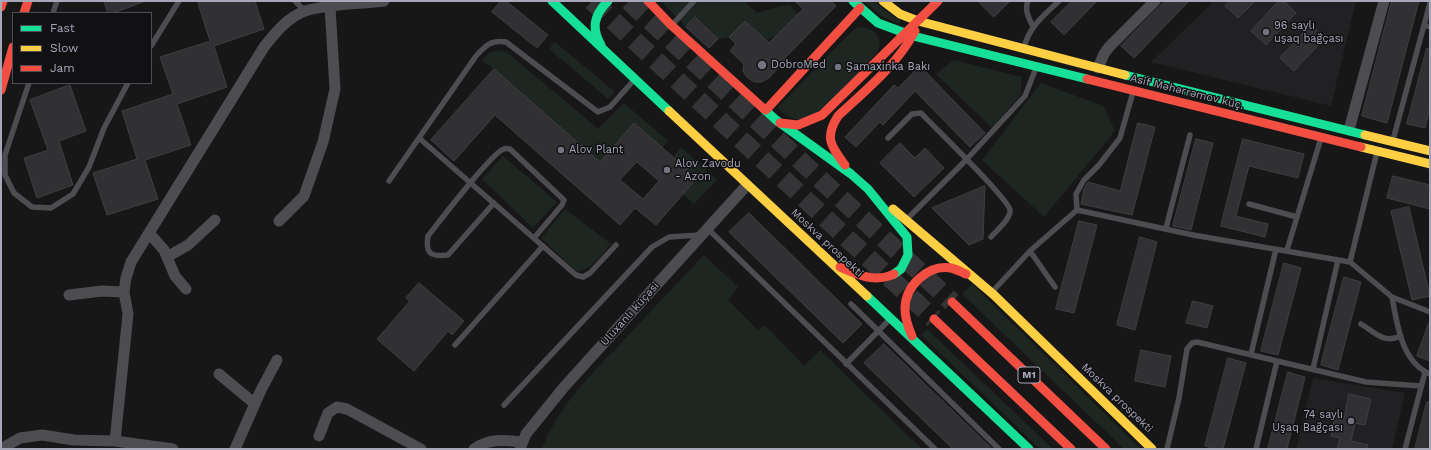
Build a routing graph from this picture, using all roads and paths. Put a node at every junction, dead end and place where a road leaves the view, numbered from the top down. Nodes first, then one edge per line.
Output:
1 (3, 1) edge
2 (28, 1) edge
3 (57, 1) edge
4 (179, 1) edge
5 (295, 1) edge
6 (384, 1) edge
7 (552, 1) edge
8 (608, 1) edge
9 (642, 1) edge
10 (648, 1) edge
11 (694, 1) edge
12 (853, 1) edge
13 (883, 1) edge
14 (938, 1) edge
15 (943, 1) edge
16 (1028, 1) edge
17 (1059, 1) edge
18 (1155, 1) edge
19 (1384, 1) edge
20 (1430, 3) edge
21 (1, 7) edge
22 (330, 7) junction
23 (860, 8) junction
24 (305, 11) junction
25 (24, 12) edge
26 (53, 12) edge
27 (660, 14) junction
28 (918, 21) junction
29 (671, 25) junction
30 (1427, 26) edge
31 (1033, 27) junction
32 (948, 29) junction
33 (909, 35) junction
34 (152, 44) edge
35 (1024, 48) junction
36 (12, 52) edge
37 (608, 54) junction
38 (1037, 67) junction
39 (1098, 68) junction
40 (635, 80) junction
41 (30, 84) edge
42 (127, 84) edge
43 (1, 90) edge
44 (1133, 91) junction
45 (766, 110) junction
46 (780, 123) junction
47 (1349, 130) junction
48 (1190, 135) dead end
49 (419, 138) junction
50 (888, 138) dead end
51 (1321, 138) junction
52 (1393, 141) junction
53 (1345, 144) junction
54 (1429, 148) edge
55 (1377, 151) junction
56 (966, 160) junction
57 (1430, 164) edge
58 (851, 174) junction
59 (389, 182) dead end
60 (470, 182) junction
61 (747, 185) junction
62 (868, 189) junction
63 (494, 203) junction
64 (1249, 204) dead end
65 (1077, 210) junction
66 (1297, 217) junction
67 (907, 219) junction
68 (215, 220) dead end
69 (279, 221) dead end
70 (1166, 228) junction
71 (705, 232) junction
72 (149, 233) junction
73 (991, 237) dead end
74 (534, 238) junction
75 (616, 245) dead end
76 (543, 246) junction
77 (1276, 249) junction
78 (1287, 250) junction
79 (1030, 251) junction
80 (168, 257) junction
81 (828, 260) junction
82 (1338, 260) junction
83 (1350, 262) junction
84 (977, 281) junction
85 (1055, 287) dead end
86 (186, 289) dead end
87 (124, 292) junction
88 (990, 293) junction
89 (69, 295) dead end
90 (1392, 297) junction
91 (952, 302) tunnel mouth
92 (851, 304) dead end
93 (1430, 312) edge
94 (890, 319) junction
95 (934, 319) tunnel mouth
96 (1361, 324) dead end
97 (879, 330) junction
98 (1401, 336) junction
99 (455, 345) dead end
100 (921, 348) junction
101 (1251, 354) junction
102 (277, 360) dead end
103 (1277, 361) junction
104 (846, 364) junction
105 (1313, 369) junction
106 (1427, 373) edge
107 (219, 374) dead end
108 (1421, 386) junction
109 (255, 404) junction
110 (504, 405) dead end
111 (319, 436) dead end
112 (114, 441) junction
113 (72, 444) edge
114 (521, 446) edge
115 (1024, 447) edge
116 (1, 449) edge
117 (173, 449) edge
118 (235, 449) edge
119 (421, 449) edge
120 (474, 449) edge
121 (935, 449) edge
122 (998, 449) edge
123 (1071, 449) edge
124 (1106, 449) edge
125 (1152, 449) edge
126 (1167, 449) edge
127 (1256, 449) edge
128 (1405, 449) edge

1 - 21 main road
2 - 25 main road
3 - 26 lane
4 - 34 lane
5 - 24 lane
6 - 22 street
7 - 37 main road
8 - 37 main road
9 - 27 main road
10 - 27 main road
11 - 29 lane
12 - 23 main road, Asif Məhərrəmov küç.
13 - 28 main road, Asif Məhərrəmov küç.
14 - 28 main road
15 - 32 main road
16 - 31 lane
17 - 31 lane
18 - 39 street
19 - 47 street
20 - 30 lane
22 - 24 street
22 - 69 street
23 - 33 main road, Asif Məhərrəmov küç.
23 - 45 main road
24 - 72 street
27 - 29 main road
28 - 32 main road, Asif Məhərrəmov küç.
28 - 33 main road
29 - 45 main road
30 - 52 lane
31 - 35 lane
32 - 35 main road, Asif Məhərrəmov küç.
33 - 38 main road, Asif Məhərrəmov küç.
33 - 46 main road
33 - 58 main road
35 - 39 main road, Asif Məhərrəmov küç.
36 - 43 main road
37 - 40 main road, Moskva prospekti
38 - 44 main road, Asif Məhərrəmov küç.
38 - 56 lane
39 - 47 main road, Asif Məhərrəmov küç.
40 - 49 lane
40 - 61 main road, Moskva prospekti
41 - 42 lane
44 - 51 main road, Asif Məhərrəmov küç.
44 - 65 lane
45 - 46 main road
46 - 58 main road
47 - 52 main road, Asif Məhərrəmov küç.
47 - 53 main road
48 - 70 lane
49 - 59 lane
49 - 60 lane
50 - 56 lane
51 - 53 main road, Asif Məhərrəmov küç.
51 - 66 lane
52 - 54 main road, Asif Məhərrəmov küç.
53 - 55 main road, Asif Məhərrəmov küç.
55 - 57 main road, Asif Məhərrəmov küç.
55 - 83 lane
56 - 67 lane
56 - 73 lane
58 - 62 main road
60 - 63 lane
60 - 63 lane
60 - 74 lane
61 - 71 street, Uluxanlı küçəsi
61 - 81 main road, Moskva prospekti
62 - 67 main road, Moskva prospekti
62 - 81 main road
63 - 74 lane
64 - 66 lane
65 - 70 lane
65 - 79 lane
66 - 78 lane
67 - 84 main road, Moskva prospekti
68 - 80 street
70 - 77 lane
71 - 104 lane
71 - 110 lane
71 - 114 street, Uluxanlı küçəsi
72 - 80 street
72 - 87 street
74 - 76 lane
75 - 76 lane
76 - 99 lane
77 - 78 lane
77 - 101 lane
78 - 82 lane
79 - 85 lane
79 - 88 lane
80 - 86 street
81 - 94 main road, Moskva prospekti
82 - 83 lane
82 - 105 lane
83 - 90 lane
84 - 88 main road, Moskva prospekti
84 - 100 main road
87 - 89 street
87 - 112 street
88 - 125 main road, Moskva prospekti
90 - 93 lane
90 - 98 lane
91 - 124 main road, M1
92 - 97 lane
94 - 97 lane
94 - 100 main road, Moskva prospekti
95 - 123 main road, M1
96 - 98 lane
97 - 104 lane
97 - 122 lane
98 - 106 lane
100 - 115 main road, Moskva prospekti
101 - 103 lane
101 - 126 lane
102 - 109 street
103 - 105 lane
103 - 127 lane
104 - 121 lane
105 - 108 lane
106 - 108 lane
107 - 109 street
108 - 128 lane
109 - 118 street
111 - 119 street
112 - 113 street
112 - 117 street
113 - 116 street
114 - 120 street

